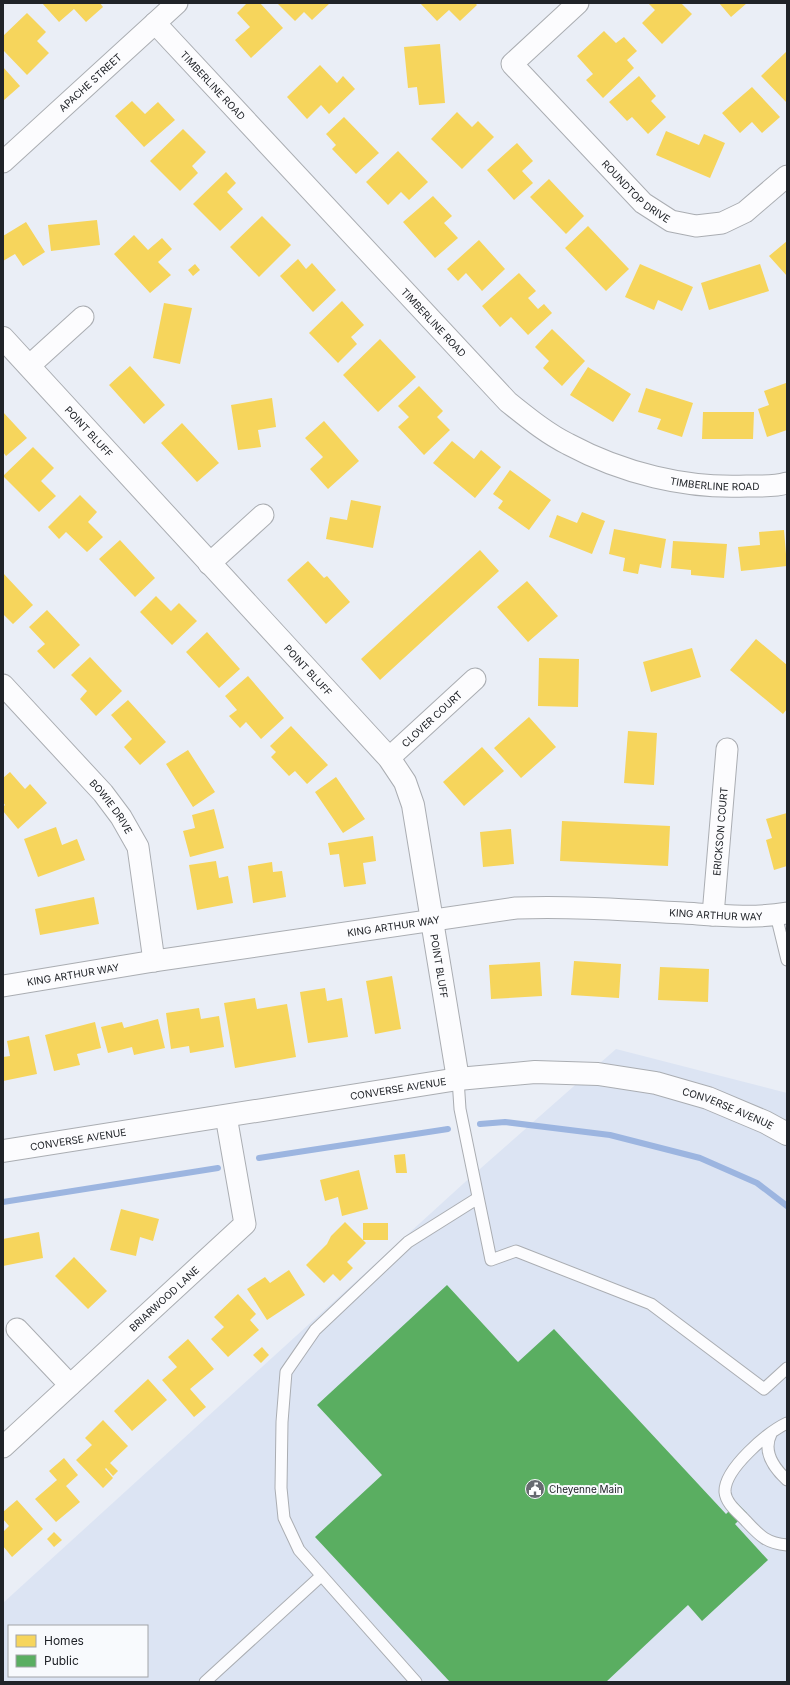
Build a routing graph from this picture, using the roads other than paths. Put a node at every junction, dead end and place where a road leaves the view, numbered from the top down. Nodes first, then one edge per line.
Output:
1 (177, 3) edge
2 (578, 3) edge
3 (155, 23) junction
4 (3, 162) edge
5 (787, 176) edge
6 (83, 318) dead end
7 (3, 338) edge
8 (29, 366) junction
9 (787, 483) edge
10 (263, 515) dead end
11 (209, 564) junction
12 (475, 679) dead end
13 (3, 685) edge
14 (727, 749) dead end
15 (389, 758) junction
16 (781, 914) edge
17 (713, 915) junction
18 (433, 919) junction
19 (787, 960) edge
20 (154, 961) junction
21 (3, 986) edge
22 (458, 1079) junction
23 (226, 1116) junction
24 (787, 1134) edge
25 (3, 1151) edge
26 (478, 1198) junction
27 (17, 1329) dead end
28 (787, 1368) edge
29 (70, 1386) junction
30 (787, 1423) edge
31 (772, 1432) junction
32 (3, 1447) edge
33 (787, 1480) edge
34 (787, 1545) edge
35 (321, 1576) junction
36 (205, 1682) edge
37 (416, 1682) edge

1 - 3 street, APACHE STREET
2 - 5 street, ROUNDTOP DRIVE
3 - 4 street, APACHE STREET
3 - 9 street, TIMBERLINE ROAD
6 - 8 street
7 - 8 street, POINT BLUFF
8 - 11 street, POINT BLUFF
10 - 11 street
11 - 15 street, POINT BLUFF
12 - 15 street, CLOVER COURT
13 - 20 street, BOWIE DRIVE
14 - 17 street, ERICKSON COURT
15 - 18 street, POINT BLUFF
16 - 17 street, KING ARTHUR WAY
16 - 19 lane
17 - 18 street, KING ARTHUR WAY
18 - 20 street, KING ARTHUR WAY
18 - 22 street, POINT BLUFF
20 - 21 street, KING ARTHUR WAY
22 - 23 street, CONVERSE AVENUE
22 - 24 street, CONVERSE AVENUE
22 - 26 lane
23 - 25 street, CONVERSE AVENUE
23 - 29 street, BRIARWOOD LANE
26 - 28 lane
26 - 35 lane
27 - 29 street
29 - 32 street, BRIARWOOD LANE
30 - 31 lane
31 - 33 lane
31 - 34 lane
35 - 36 lane
35 - 37 lane

